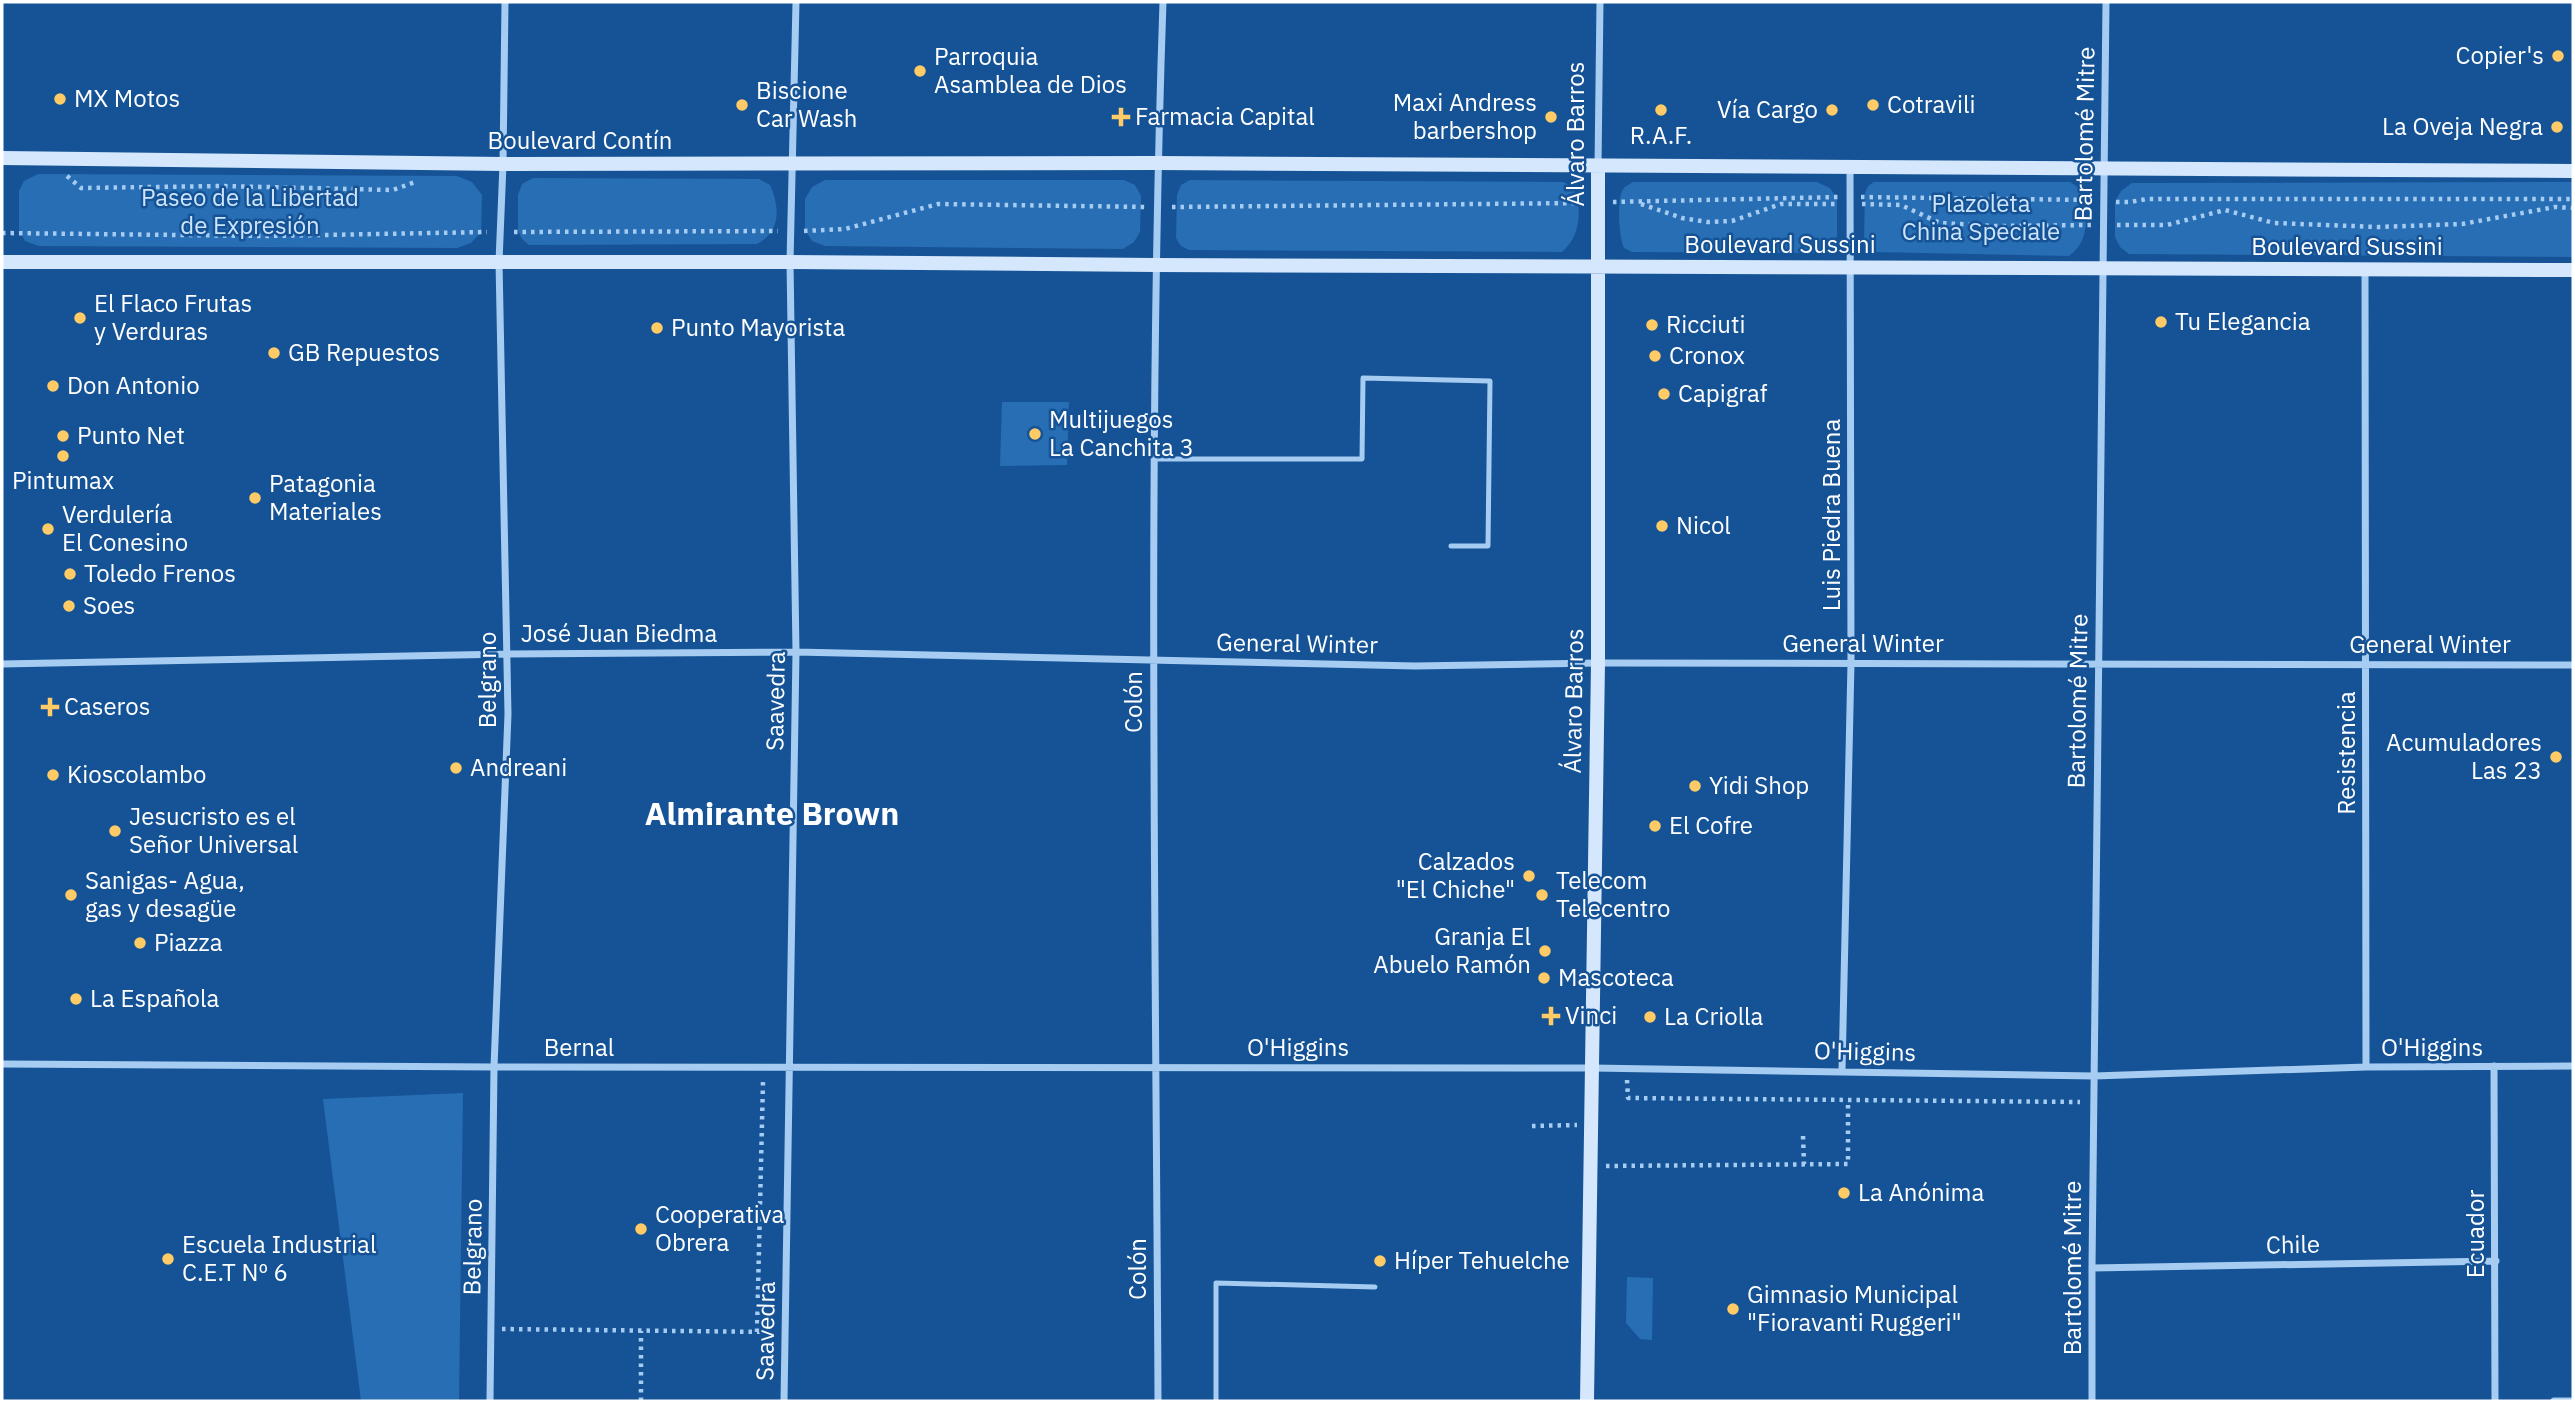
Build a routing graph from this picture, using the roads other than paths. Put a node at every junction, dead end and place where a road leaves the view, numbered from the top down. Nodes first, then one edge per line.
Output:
1 (505, 2) edge
2 (796, 2) edge
3 (1163, 2) edge
4 (1600, 2) edge
5 (2106, 2) edge
6 (2, 158) edge
7 (1158, 163) junction
8 (503, 164) junction
9 (793, 165) junction
10 (1598, 167) junction
11 (1850, 169) junction
12 (2104, 169) junction
13 (2573, 171) edge
14 (790, 261) junction
15 (2, 262) edge
16 (499, 262) junction
17 (1155, 265) junction
18 (1597, 266) junction
19 (1850, 268) junction
20 (2102, 268) junction
21 (2365, 270) junction
22 (2573, 270) edge
23 (1154, 459) junction
24 (1451, 546) dead end
25 (796, 652) junction
26 (508, 654) junction
27 (1153, 661) junction
28 (1598, 663) junction
29 (1852, 663) junction
30 (2, 664) edge
31 (2098, 664) junction
32 (2366, 664) junction
33 (2573, 665) edge
34 (2, 1064) edge
35 (2494, 1066) junction
36 (2573, 1066) edge
37 (494, 1067) junction
38 (790, 1067) junction
39 (2366, 1067) junction
40 (1156, 1068) junction
41 (1592, 1068) junction
42 (1842, 1070) junction
43 (2094, 1076) junction
44 (2496, 1261) junction
45 (2092, 1268) junction
46 (1375, 1287) dead end
47 (490, 1401) edge
48 (784, 1401) edge
49 (1158, 1401) edge
50 (1216, 1401) edge
51 (1587, 1401) edge
52 (2092, 1401) edge
53 (2495, 1401) edge
54 (2554, 1401) edge
55 (2573, 1401) edge

1 - 8 street, Belgrano
2 - 9 street, Saavedra
3 - 7 street, Colón
4 - 10 street, Álvaro Barros
5 - 12 street, Bartolomé Mitre
6 - 8 main road, Boulevard Contín
7 - 9 main road, Boulevard Contín
7 - 10 main road
7 - 17 street, Colón
8 - 9 main road, Boulevard Contín
8 - 16 street, Belgrano
9 - 14 street, Saavedra
10 - 11 main road
10 - 18 main road, Álvaro Barros
11 - 12 main road
11 - 19 street, Luis Piedra Buena
12 - 13 main road
12 - 20 street, Bartolomé Mitre
14 - 16 main road
14 - 17 main road
14 - 25 street, Saavedra
15 - 16 main road
16 - 26 street, Belgrano
17 - 18 main road, Boulevard Sussini
17 - 23 street, Colón
18 - 19 main road, Boulevard Sussini
18 - 28 main road, Álvaro Barros
19 - 20 main road, Boulevard Sussini
19 - 29 street, Luis Piedra Buena
20 - 21 main road, Boulevard Sussini
20 - 31 street, Bartolomé Mitre
21 - 22 main road, Boulevard Sussini
21 - 32 street, Resistencia
23 - 24 lane
23 - 27 street, Colón
25 - 26 street, José Juan Biedma
25 - 27 street, José Juan Biedma
25 - 38 street, Saavedra
26 - 30 street, José Juan Biedma
26 - 37 street, Belgrano
27 - 28 street, General Winter
27 - 40 street, Colón
28 - 29 street, General Winter
28 - 41 main road, Álvaro Barros
29 - 31 street, General Winter
29 - 42 street, Luis Piedra Buena
31 - 32 street, General Winter
31 - 43 street, Bartolomé Mitre
32 - 33 street, General Winter
32 - 39 street, Resistencia
34 - 37 street, Bernal
35 - 36 street, O'Higgins
35 - 39 street, O'Higgins
35 - 44 street, Ecuador
37 - 38 street, Bernal
37 - 47 street, Belgrano
38 - 40 street, Bernal
38 - 48 street, Saavedra
39 - 43 street, O'Higgins
40 - 41 street, O'Higgins
40 - 49 street, Colón
41 - 42 street, O'Higgins
41 - 51 main road, Álvaro Barros
42 - 43 street, O'Higgins
43 - 45 street, Bartolomé Mitre
44 - 45 street, Chile
44 - 53 street, Ecuador
45 - 52 street, Bartolomé Mitre
46 - 50 lane
54 - 55 street

